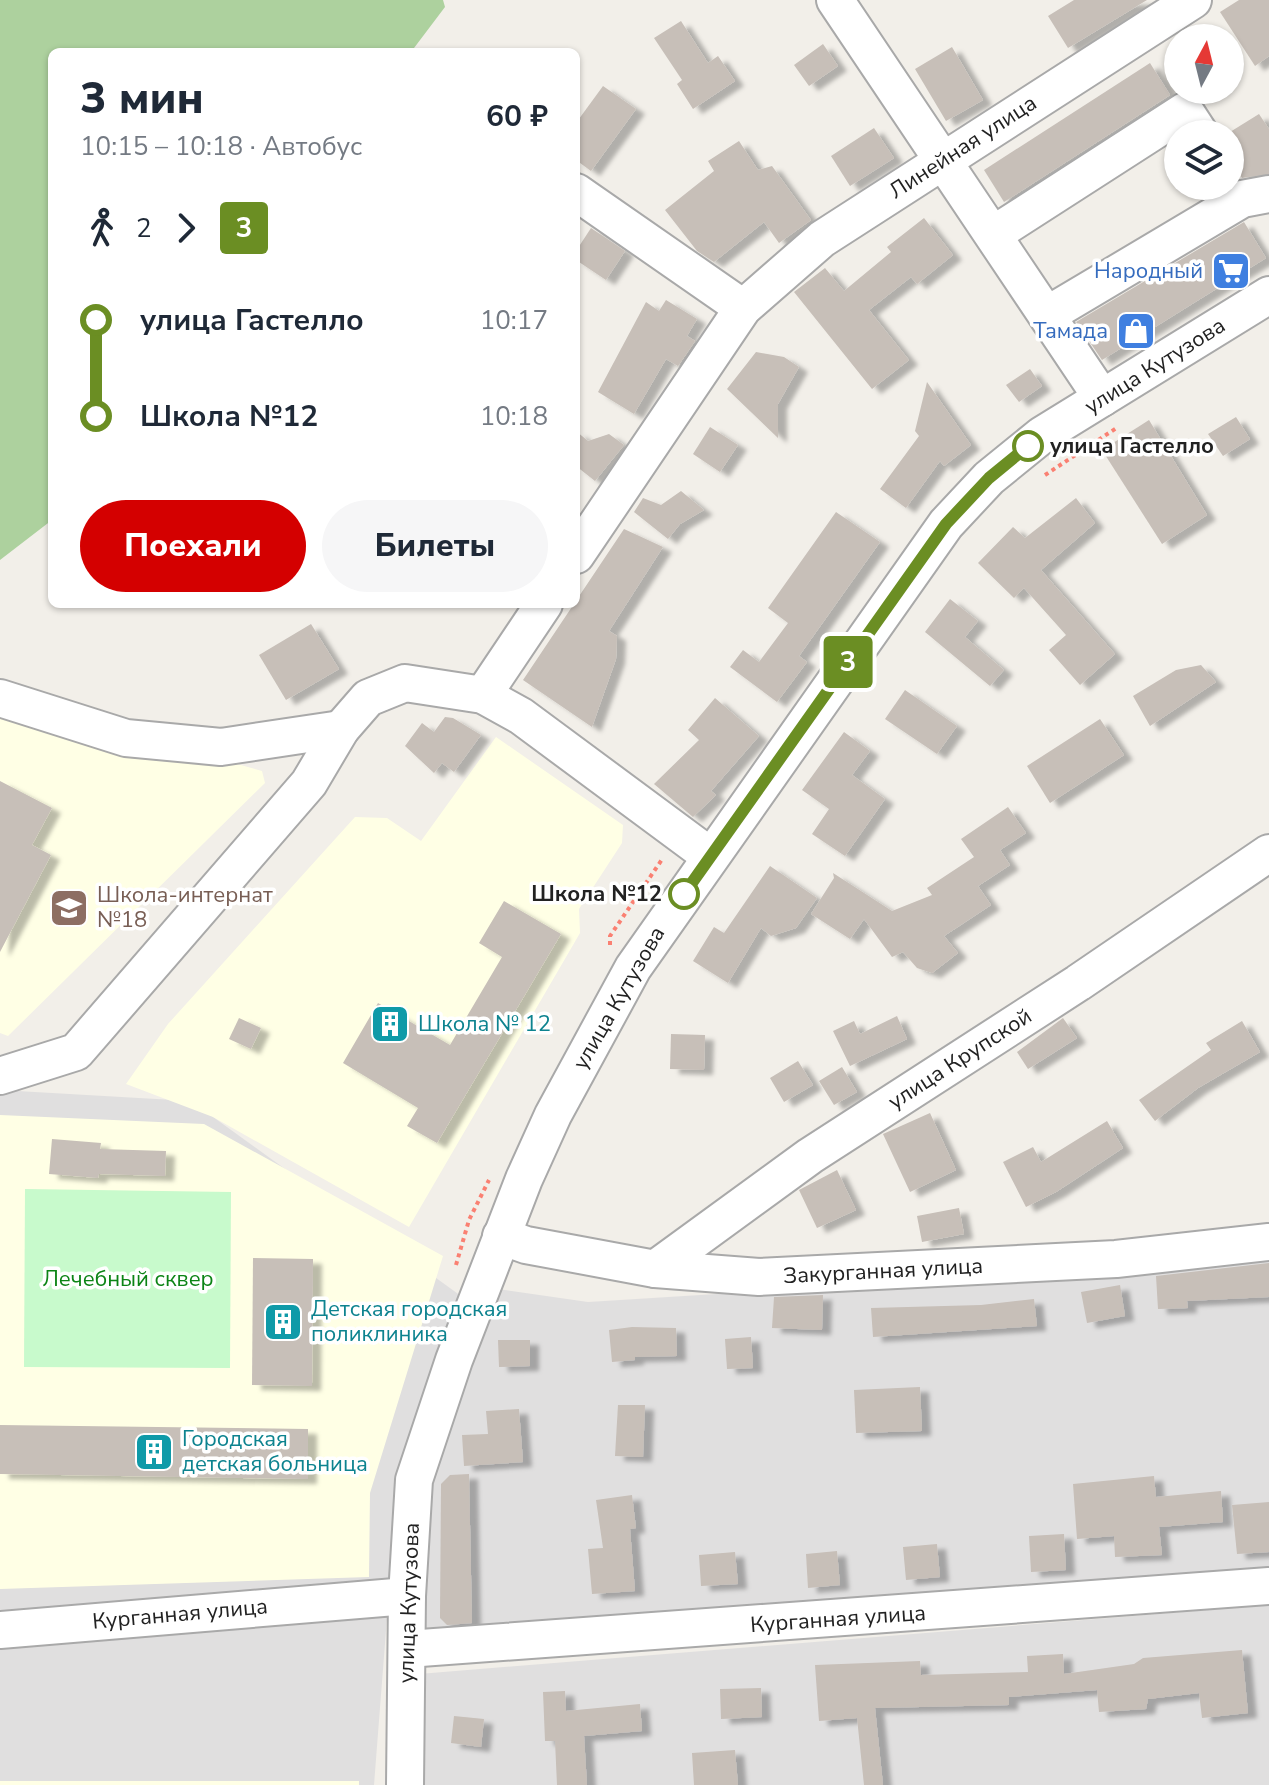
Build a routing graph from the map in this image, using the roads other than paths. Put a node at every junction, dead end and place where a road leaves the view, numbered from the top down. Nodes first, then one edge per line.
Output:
1 (835, 0) edge
2 (1193, 0) edge
3 (1171, 120) edge
4 (1191, 120) edge
5 (1164, 125) edge
6 (944, 158) junction
7 (1247, 191) edge
8 (580, 195) edge
9 (994, 234) junction
10 (1269, 295) edge
11 (743, 308) junction
12 (1047, 315) junction
13 (1115, 409) junction
14 (580, 549) edge
15 (541, 608) edge
16 (483, 695) junction
17 (0, 698) edge
18 (341, 729) junction
19 (1269, 853) edge
20 (710, 856) junction
21 (0, 1076) edge
22 (501, 1236) junction
23 (1269, 1242) edge
24 (655, 1269) junction
25 (1269, 1586) edge
26 (407, 1596) junction
27 (0, 1630) edge
28 (407, 1649) junction
29 (405, 1785) edge

1 - 6 street
2 - 6 street, Линейная улица
3 - 4 street
5 - 9 street
6 - 9 street
6 - 11 street, Линейная улица
7 - 12 street
8 - 11 street
9 - 12 street
10 - 13 street, улица Кутузова
11 - 14 street, Линейная улица
12 - 13 street
13 - 20 street, улица Кутузова
15 - 16 street
16 - 18 street
16 - 20 street
17 - 18 street
18 - 21 street
19 - 24 street, улица Крупской
20 - 22 street, улица Кутузова
22 - 24 street, Закурганная улица
22 - 26 street, улица Кутузова
23 - 24 street, Закурганная улица
25 - 28 street, Курганная улица
26 - 27 street, Курганная улица
26 - 28 street, улица Кутузова
28 - 29 street, улица Кутузова

